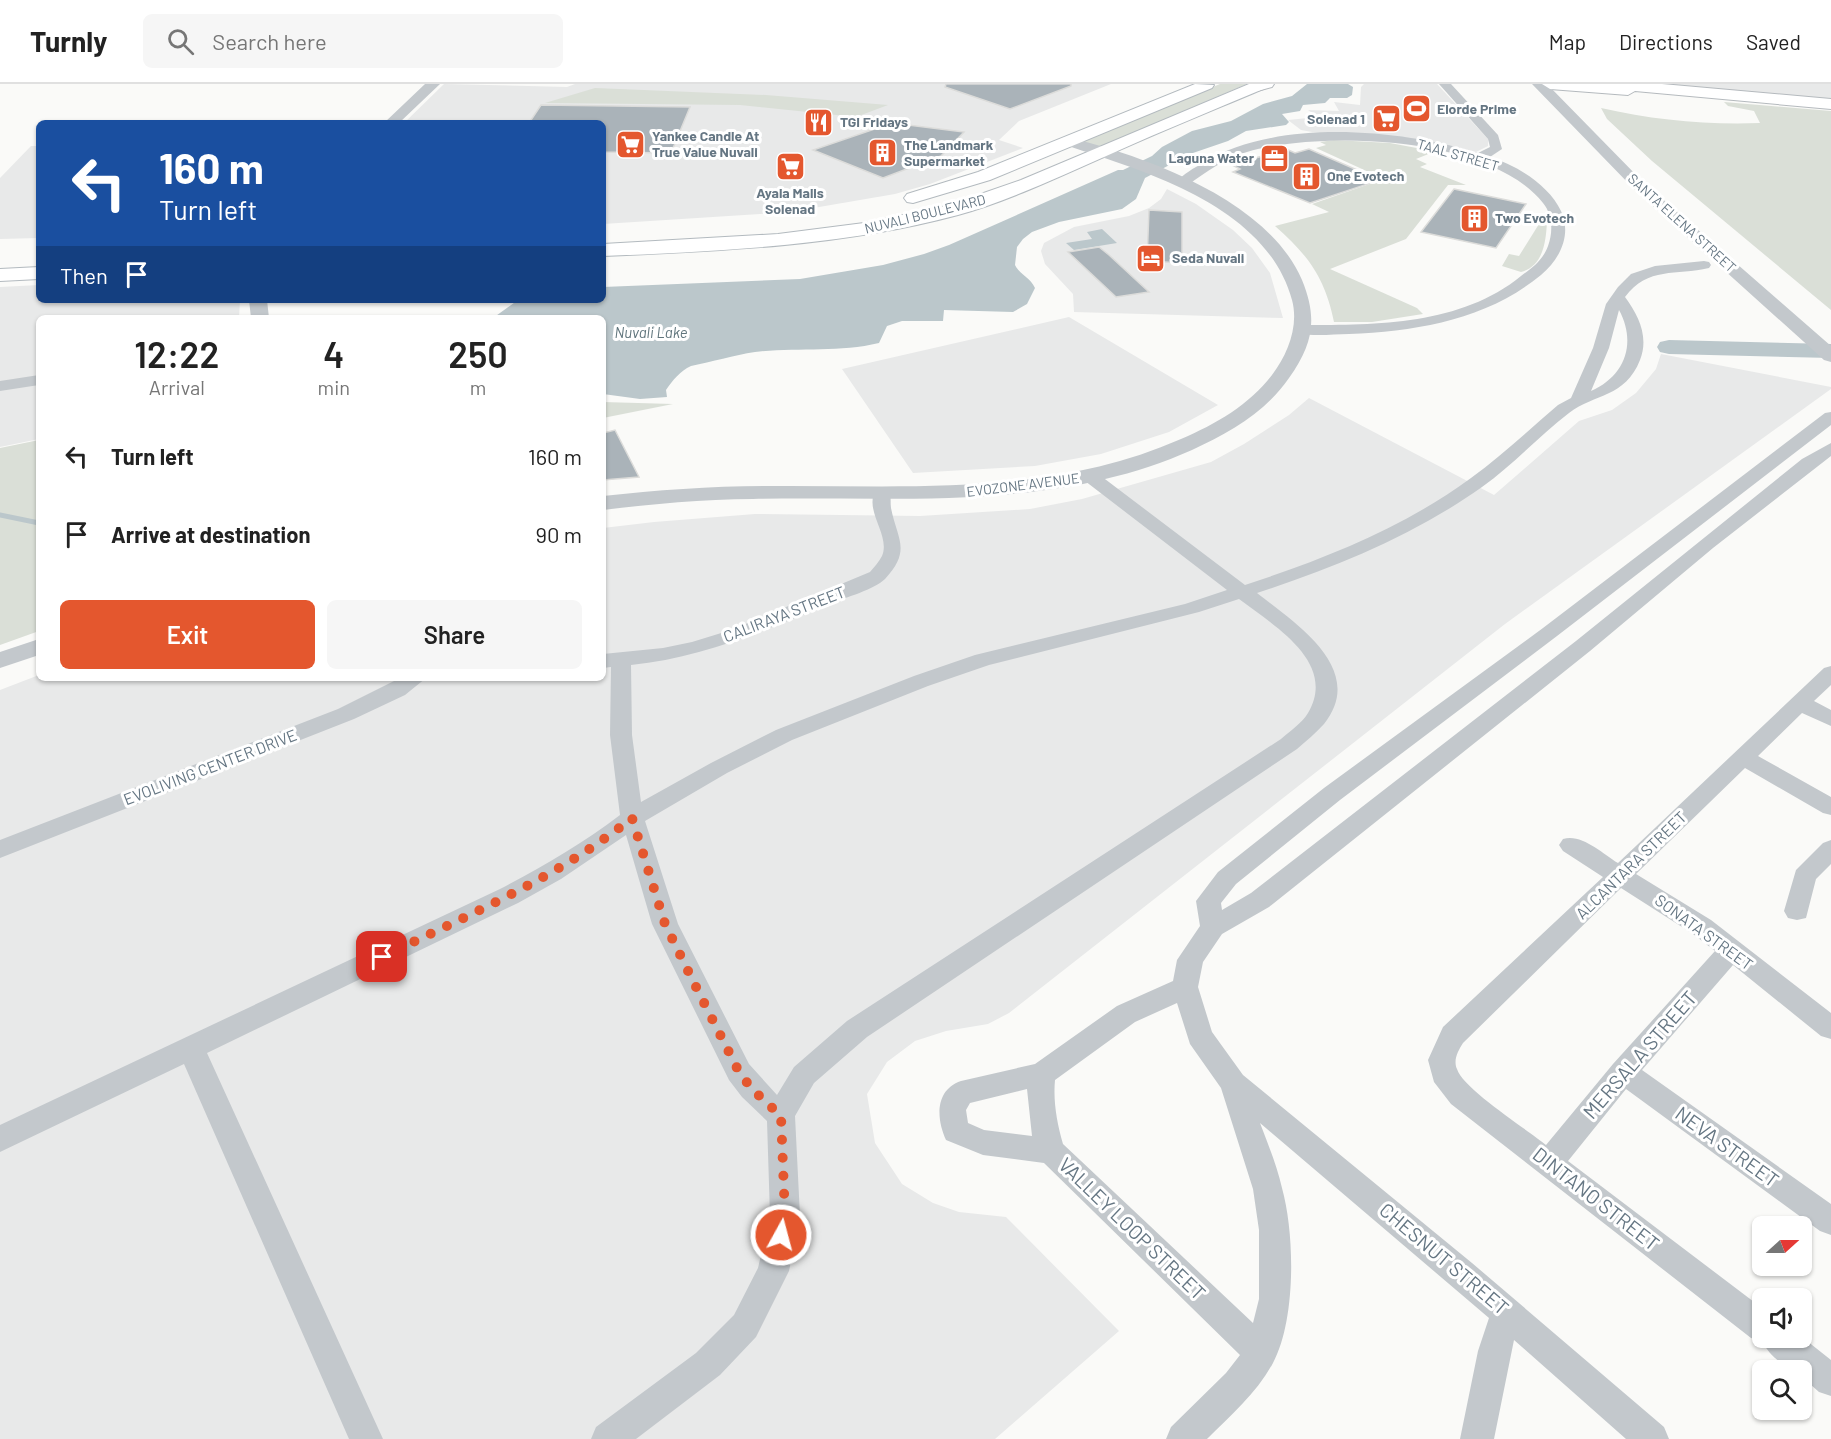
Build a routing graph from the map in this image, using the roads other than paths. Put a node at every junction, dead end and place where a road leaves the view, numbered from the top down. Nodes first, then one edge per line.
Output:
1 (433, 84) edge
2 (1209, 84) edge
3 (1445, 84) edge
4 (1539, 84) edge
5 (1550, 84) edge
6 (1555, 84) edge
7 (1607, 84) edge
8 (1261, 85) edge
9 (1654, 90) junction
10 (1831, 104) edge
11 (394, 120) edge
12 (1064, 142) junction
13 (1098, 154) junction
14 (1477, 158) junction
15 (1176, 179) junction
16 (1638, 185) junction
17 (1662, 185) junction
18 (896, 202) dead end
19 (606, 232) edge
20 (606, 239) edge
21 (606, 250) edge
22 (36, 257) edge
23 (0, 258) edge
24 (1704, 265) dead end
25 (36, 273) edge
26 (0, 275) edge
27 (1618, 298) junction
28 (1304, 330) junction
29 (1828, 350) edge
30 (36, 380) edge
31 (0, 386) edge
32 (1579, 399) junction
33 (1831, 417) edge
34 (1831, 448) edge
35 (1091, 477) junction
36 (882, 494) junction
37 (606, 503) edge
38 (1244, 592) junction
39 (1544, 636) junction
40 (36, 648) edge
41 (1575, 652) junction
42 (0, 660) edge
43 (612, 661) edge
44 (1831, 673) edge
45 (411, 681) edge
46 (1801, 704) junction
47 (1831, 719) edge
48 (1744, 758) junction
49 (1831, 807) edge
50 (632, 818) junction
51 (1571, 845) dead end
52 (0, 849) edge
53 (1831, 849) edge
54 (1621, 875) junction
55 (1797, 911) dead end
56 (1213, 927) junction
57 (1731, 950) junction
58 (1185, 987) junction
59 (1831, 1029) edge
60 (191, 1048) junction
61 (1440, 1063) joint
62 (1623, 1072) junction
63 (1042, 1074) junction
64 (1233, 1083) junction
65 (781, 1116) junction
66 (0, 1139) edge
67 (1051, 1151) junction
68 (1550, 1162) junction
69 (1831, 1221) edge
70 (1507, 1313) junction
71 (1752, 1319) edge
72 (1790, 1348) edge
73 (1261, 1353) junction
74 (1831, 1380) edge
75 (366, 1439) edge
76 (608, 1439) edge
77 (1183, 1439) edge
78 (1477, 1439) edge
79 (1652, 1439) edge

1 - 11 street
2 - 12 main road, NUVALI BOULEVARD
3 - 14 street
4 - 16 street, SANTA ELENA STREET
5 - 6 main road
6 - 9 main road
6 - 17 street, SANTA ELENA STREET
7 - 9 main road
8 - 13 main road, NUVALI BOULEVARD
9 - 10 main road
12 - 13 street, EVOZONE AVENUE
12 - 18 main road, NUVALI BOULEVARD
13 - 15 street, EVOZONE AVENUE
13 - 21 main road, NUVALI BOULEVARD
14 - 15 street, TAAL STREET
14 - 28 street, TAAL STREET
15 - 28 street, EVOZONE AVENUE
16 - 17 street
16 - 29 street, SANTA ELENA STREET
17 - 29 street, SANTA ELENA STREET
19 - 20 main road
22 - 23 main road
24 - 27 street
25 - 26 main road
27 - 32 street
27 - 32 street
28 - 35 street, EVOZONE AVENUE
30 - 31 street
32 - 38 street
33 - 39 street
34 - 41 street
35 - 36 street, EVOZONE AVENUE
35 - 38 street
36 - 37 street, EVOZONE AVENUE
36 - 43 street, CALIRAYA STREET
38 - 50 street
38 - 65 street
39 - 41 street
39 - 56 street
40 - 42 street
41 - 56 street
43 - 50 street
44 - 46 street, ALCANTARA STREET
45 - 52 street, EVOLIVING CENTER DRIVE
46 - 47 street
46 - 48 street, ALCANTARA STREET
48 - 49 street
48 - 54 street, ALCANTARA STREET
50 - 60 street
50 - 65 street
51 - 54 street, SONATA STREET
53 - 55 street
54 - 57 street, SONATA STREET
54 - 61 street, ALCANTARA STREET
56 - 58 street
57 - 59 street, SONATA STREET
57 - 62 street, MERSALA STREET
58 - 63 street
58 - 64 street
60 - 66 street
60 - 75 street
61 - 68 street, DINTANO STREET
62 - 68 street, MERSALA STREET
62 - 69 street, NEVA STREET
63 - 67 street, VALLEY LOOP STREET
63 - 67 street
64 - 70 street, CHESNUT STREET
64 - 73 street
65 - 76 street
67 - 73 street, VALLEY LOOP STREET
68 - 71 street, DINTANO STREET
70 - 78 street
70 - 79 street, CHESNUT STREET
72 - 74 street
73 - 77 street

